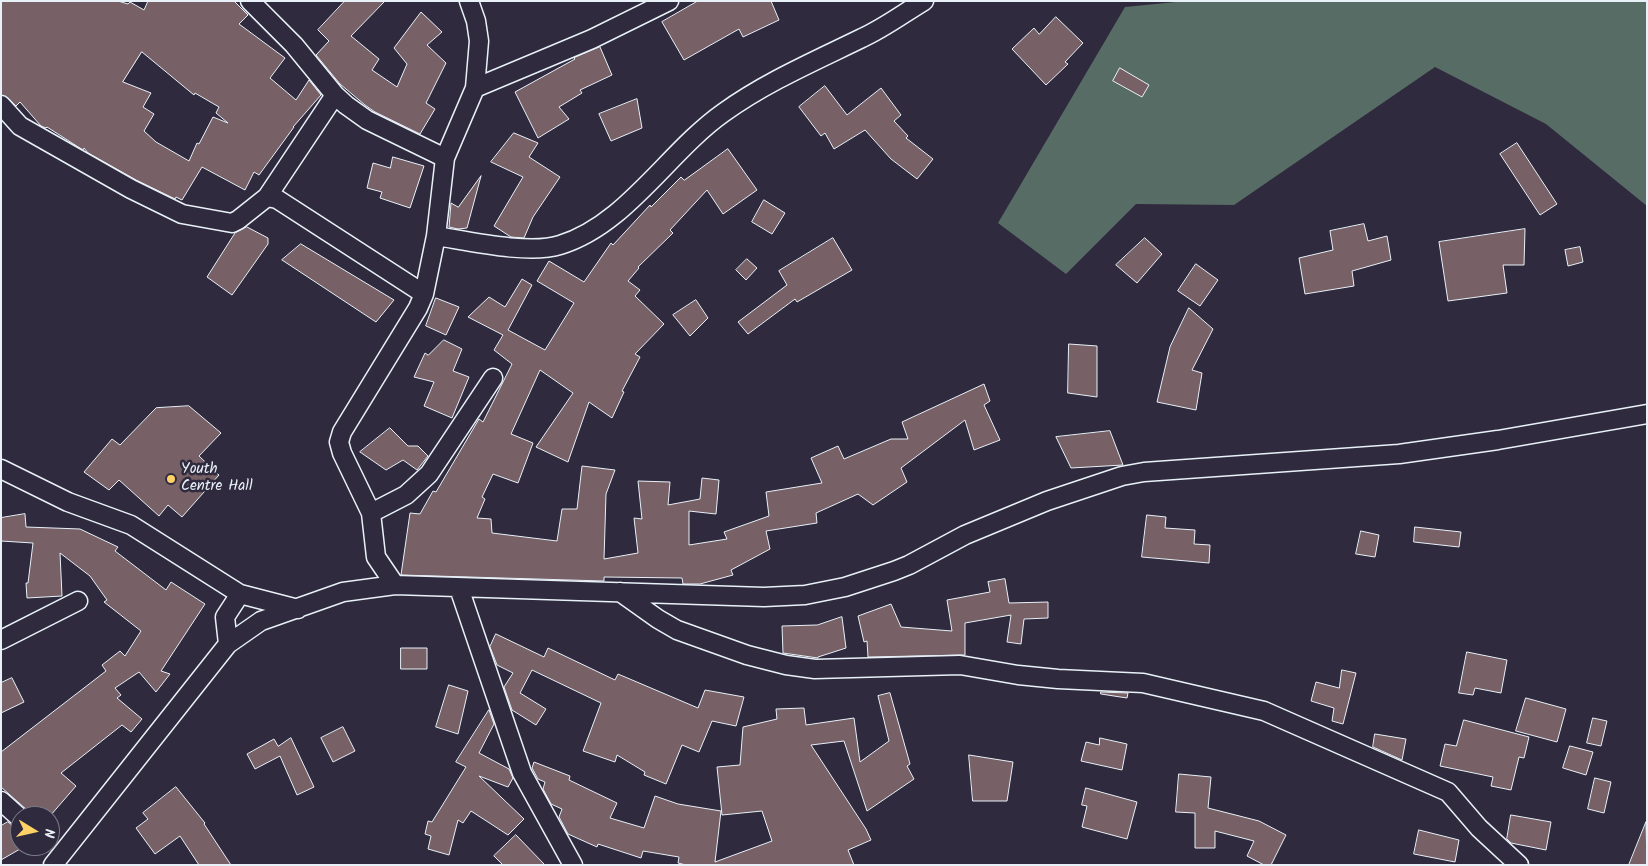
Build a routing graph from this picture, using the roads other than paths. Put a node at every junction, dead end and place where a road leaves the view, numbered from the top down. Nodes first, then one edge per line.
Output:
1 (250, 1) edge
2 (470, 1) edge
3 (669, 1) edge
4 (924, 1) edge
5 (475, 88) junction
6 (335, 95) junction
7 (1, 105) edge
8 (445, 158) junction
9 (267, 198) junction
10 (436, 236) junction
11 (424, 294) junction
12 (494, 378) dead end
13 (1647, 414) edge
14 (1, 469) edge
15 (371, 513) junction
16 (395, 585) junction
17 (459, 588) junction
18 (620, 592) junction
19 (240, 594) junction
20 (78, 601) dead end
21 (298, 609) junction
22 (1, 640) edge
23 (228, 644) junction
24 (60, 849) edge
25 (573, 865) edge
26 (1520, 865) edge

1 - 6 street
2 - 5 street
3 - 5 street
4 - 10 street
5 - 8 street
6 - 8 street
6 - 9 street
7 - 9 street
8 - 10 street
9 - 11 street
10 - 11 street
11 - 15 street
12 - 15 street
13 - 18 street
14 - 19 street
15 - 16 street
16 - 17 street
16 - 21 street
17 - 18 street
17 - 25 street
18 - 26 street
19 - 21 street
19 - 23 street
20 - 22 street
21 - 23 street
23 - 24 street

